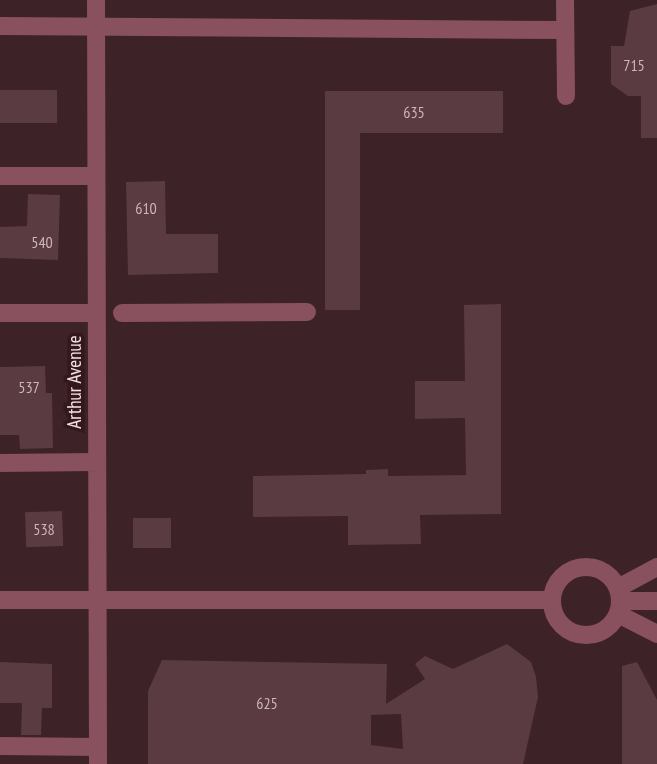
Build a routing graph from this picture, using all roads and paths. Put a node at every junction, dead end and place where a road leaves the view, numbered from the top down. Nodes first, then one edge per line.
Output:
1 (96, 0) edge
2 (565, 0) edge
3 (0, 26) edge
4 (96, 26) junction
5 (565, 30) junction
6 (566, 96) dead end
7 (0, 176) edge
8 (96, 176) junction
9 (307, 312) dead end
10 (0, 313) edge
11 (96, 313) junction
12 (121, 313) dead end
13 (0, 463) edge
14 (96, 463) junction
15 (657, 566) edge
16 (0, 600) edge
17 (96, 600) junction
18 (552, 600) junction
19 (619, 601) junction
20 (657, 601) edge
21 (657, 634) edge
22 (0, 746) edge
23 (98, 756) edge

1 - 4 street, Arthur Avenue
2 - 5 street
3 - 4 street
4 - 5 street
4 - 8 street, Arthur Avenue
5 - 6 street
7 - 8 street
8 - 11 street, Arthur Avenue
9 - 12 street
10 - 11 street
11 - 14 street, Arthur Avenue
13 - 14 street
14 - 17 street, Arthur Avenue
15 - 19 street
16 - 17 street
17 - 18 street
17 - 23 street, Arthur Avenue
18 - 19 street
18 - 19 street
19 - 20 street
19 - 21 street
22 - 23 street

